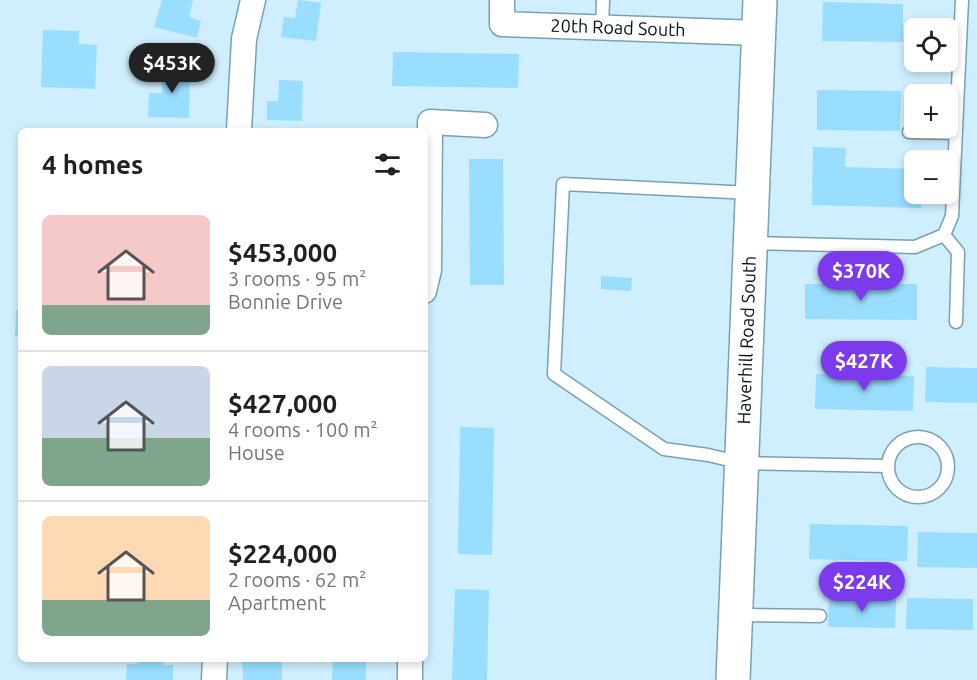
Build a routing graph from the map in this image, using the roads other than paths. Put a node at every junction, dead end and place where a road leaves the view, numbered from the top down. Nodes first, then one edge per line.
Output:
1 (253, 0) edge
2 (502, 0) edge
3 (603, 0) edge
4 (760, 0) edge
5 (962, 0) edge
6 (958, 21) edge
7 (602, 27) junction
8 (759, 33) junction
9 (485, 125) dead end
10 (239, 128) edge
11 (956, 138) edge
12 (753, 193) junction
13 (944, 235) junction
14 (751, 243) junction
15 (428, 274) edge
16 (956, 322) dead end
17 (742, 463) junction
18 (888, 466) junction
19 (736, 615) junction
20 (820, 616) dead end
21 (215, 662) edge
22 (410, 662) edge
23 (214, 680) edge
24 (410, 680) edge
25 (733, 680) edge

1 - 10 street
2 - 7 street, 20th Road South
3 - 7 lane
4 - 8 street, Haverhill Road South
5 - 6 lane
7 - 8 street, 20th Road South
8 - 12 street, Haverhill Road South
9 - 15 street
11 - 13 lane
12 - 14 street, Haverhill Road South
12 - 17 lane
13 - 14 lane
13 - 16 lane
14 - 17 street, Haverhill Road South
17 - 18 lane
17 - 19 street, Haverhill Road South
18 - 18 lane
19 - 20 lane
19 - 25 street, Haverhill Road South
21 - 23 street
22 - 24 street

